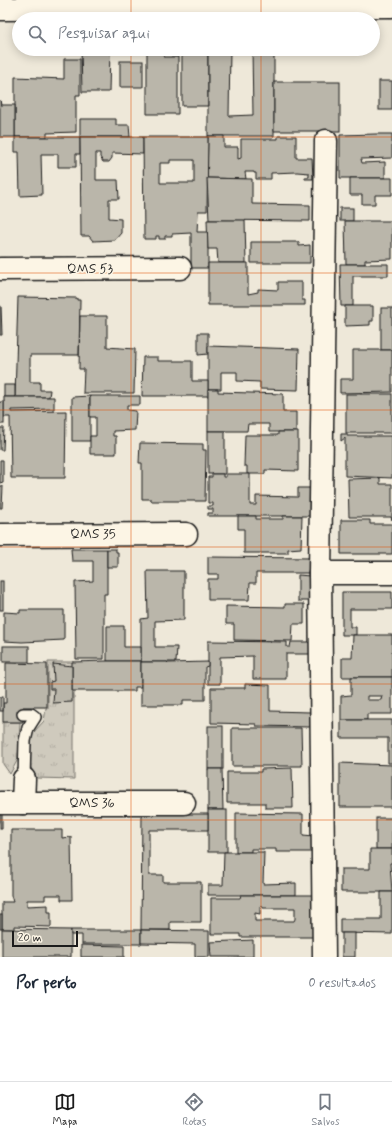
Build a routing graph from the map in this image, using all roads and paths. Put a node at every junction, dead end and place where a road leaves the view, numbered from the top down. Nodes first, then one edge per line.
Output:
1 (392, 6) edge
2 (0, 9) edge
3 (326, 141) dead end
4 (180, 268) dead end
5 (0, 269) edge
6 (186, 534) dead end
7 (0, 535) edge
8 (320, 573) junction
9 (392, 573) edge
10 (23, 714) dead end
11 (24, 780) joint
12 (184, 802) dead end
13 (0, 803) edge
14 (23, 803) junction
15 (324, 957) edge

1 - 2 street
3 - 8 street
4 - 5 street, QMS 53
6 - 7 street, QMS 35
8 - 9 street
8 - 15 street
10 - 11 lane
11 - 14 street
12 - 14 street, QMS 36
13 - 14 street, QMS 36

